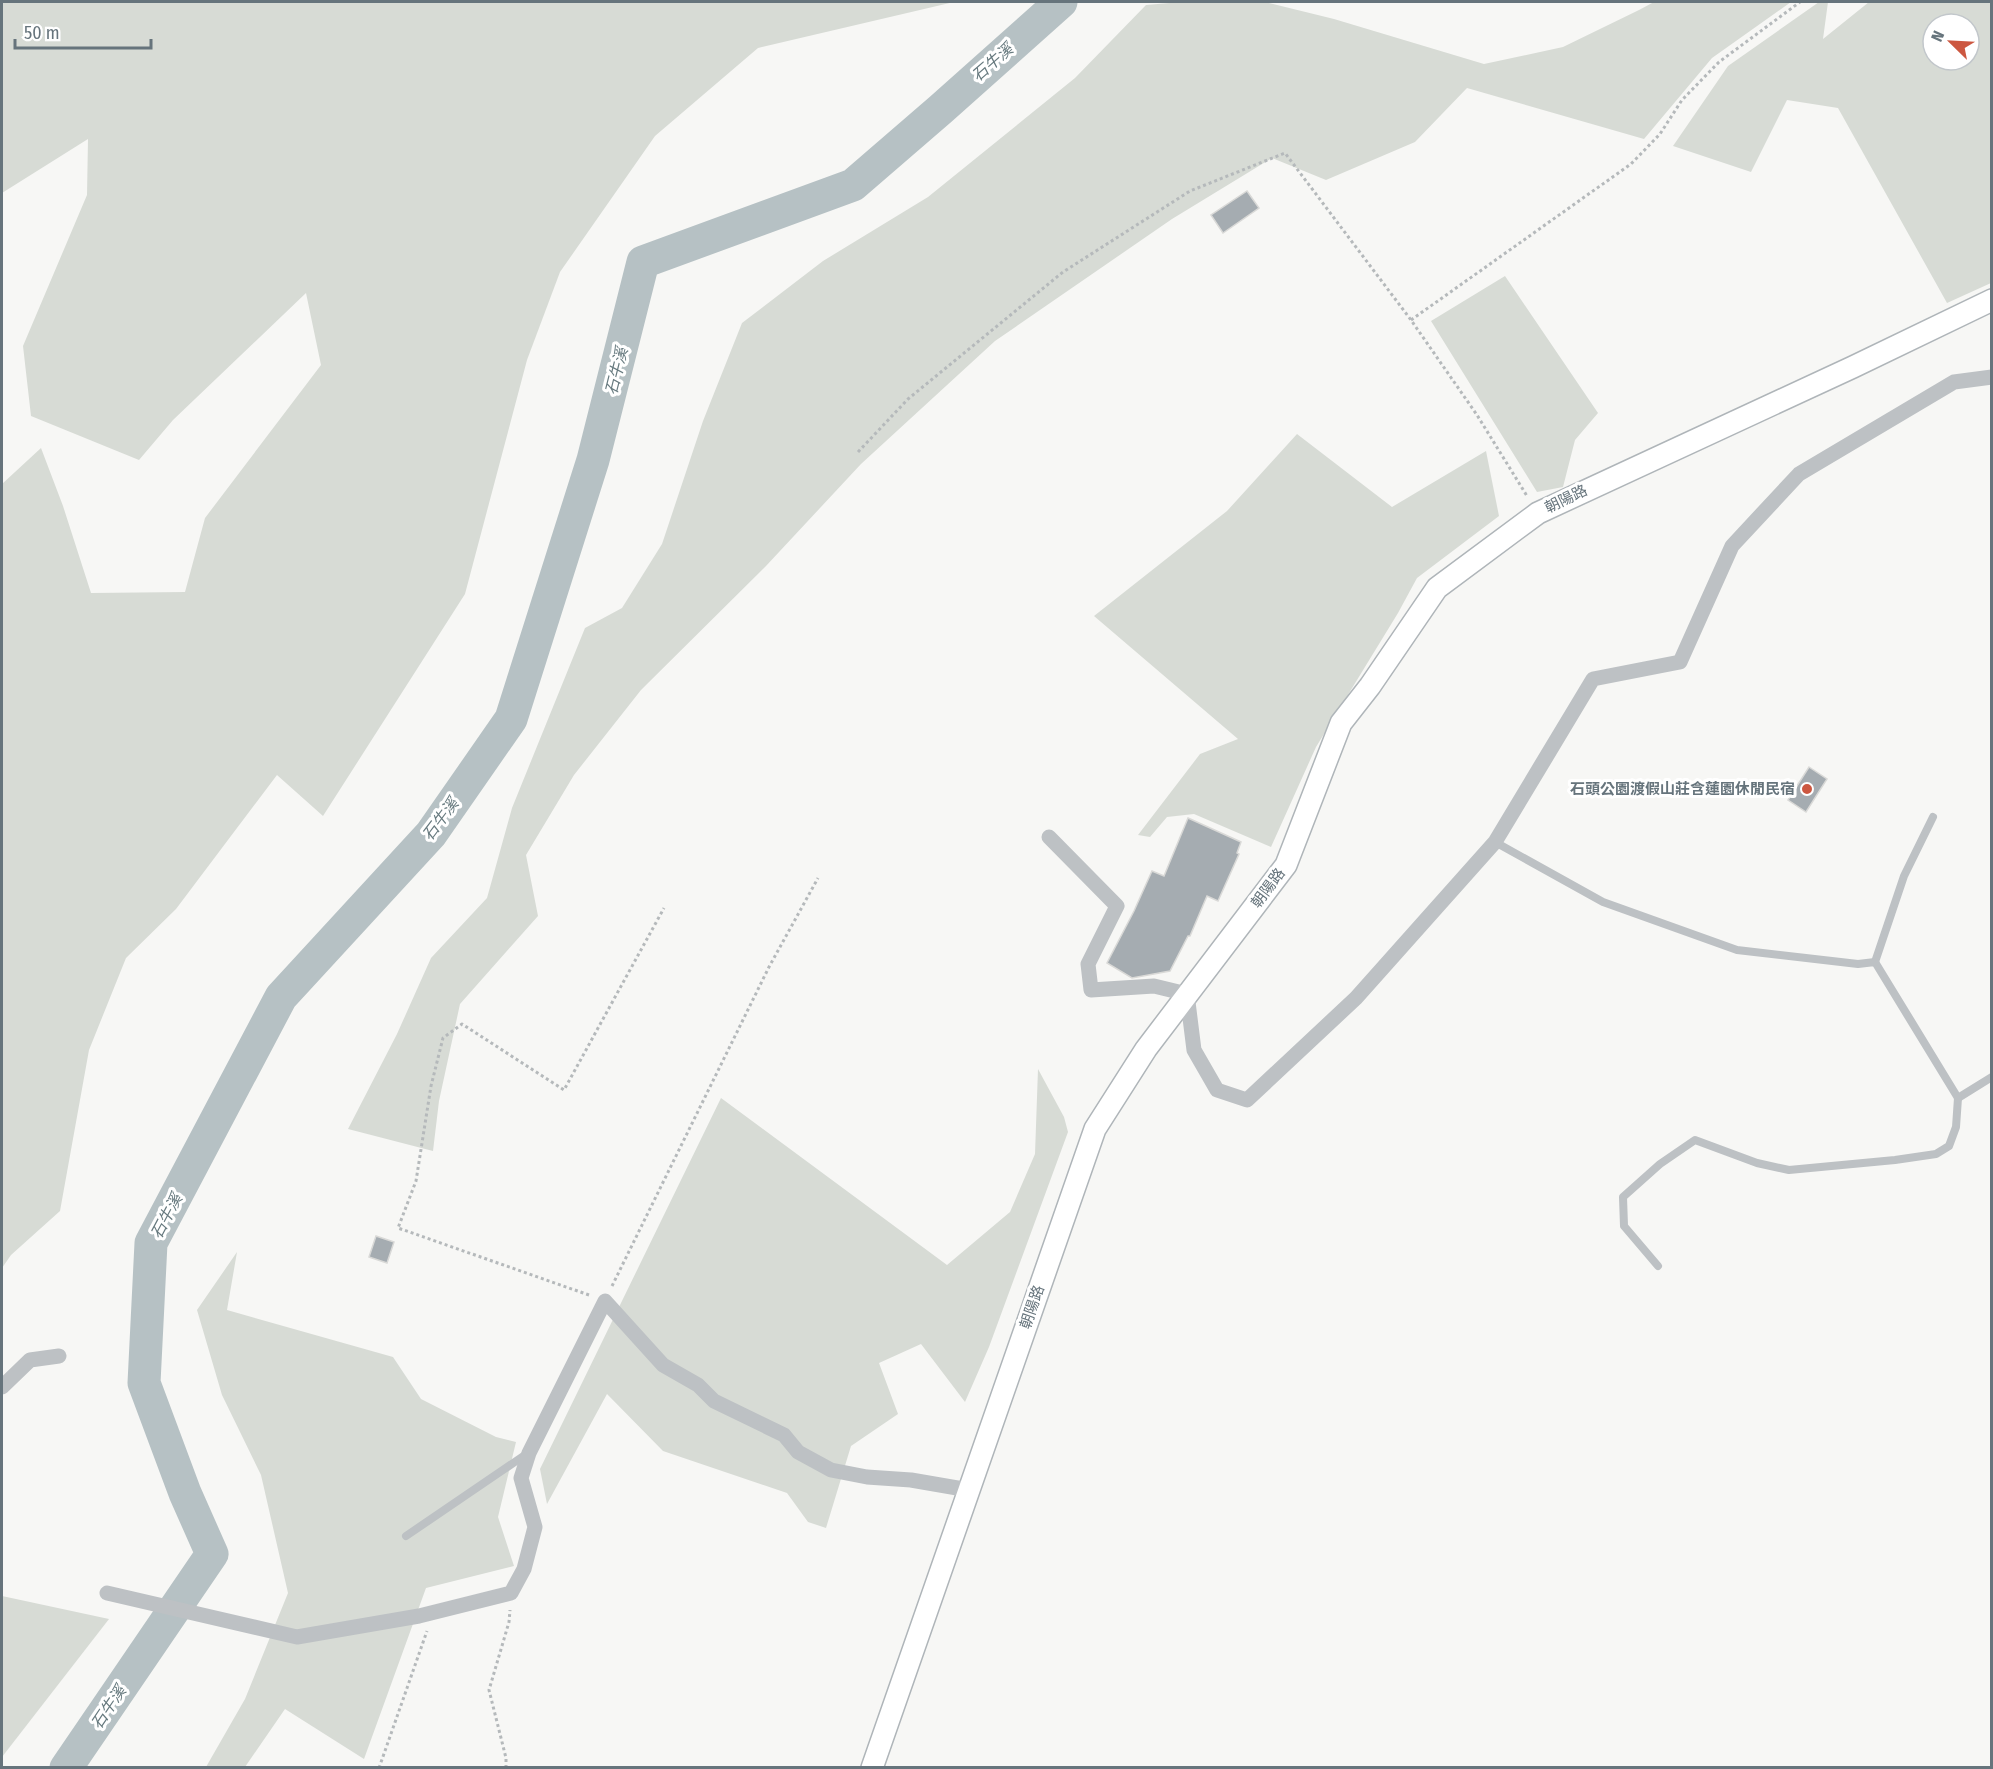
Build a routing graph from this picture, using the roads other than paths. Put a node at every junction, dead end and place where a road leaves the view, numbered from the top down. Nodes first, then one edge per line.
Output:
1 (1992, 300) edge
2 (1992, 377) edge
3 (1933, 817) dead end
4 (1049, 837) dead end
5 (1496, 842) junction
6 (1875, 962) junction
7 (1187, 994) junction
8 (1992, 1077) edge
9 (1958, 1098) junction
10 (1658, 1266) dead end
11 (59, 1356) dead end
12 (2, 1388) edge
13 (529, 1453) junction
14 (969, 1490) junction
15 (406, 1536) dead end
16 (108, 1593) dead end
17 (872, 1767) edge

1 - 7 main road, 朝陽路
2 - 5 street
3 - 6 lane
4 - 7 street
5 - 6 lane
5 - 7 street
6 - 9 lane
7 - 14 main road, 朝陽路
8 - 9 lane
9 - 10 lane
11 - 12 street
13 - 14 street
13 - 15 lane
13 - 16 street
14 - 17 main road, 朝陽路

